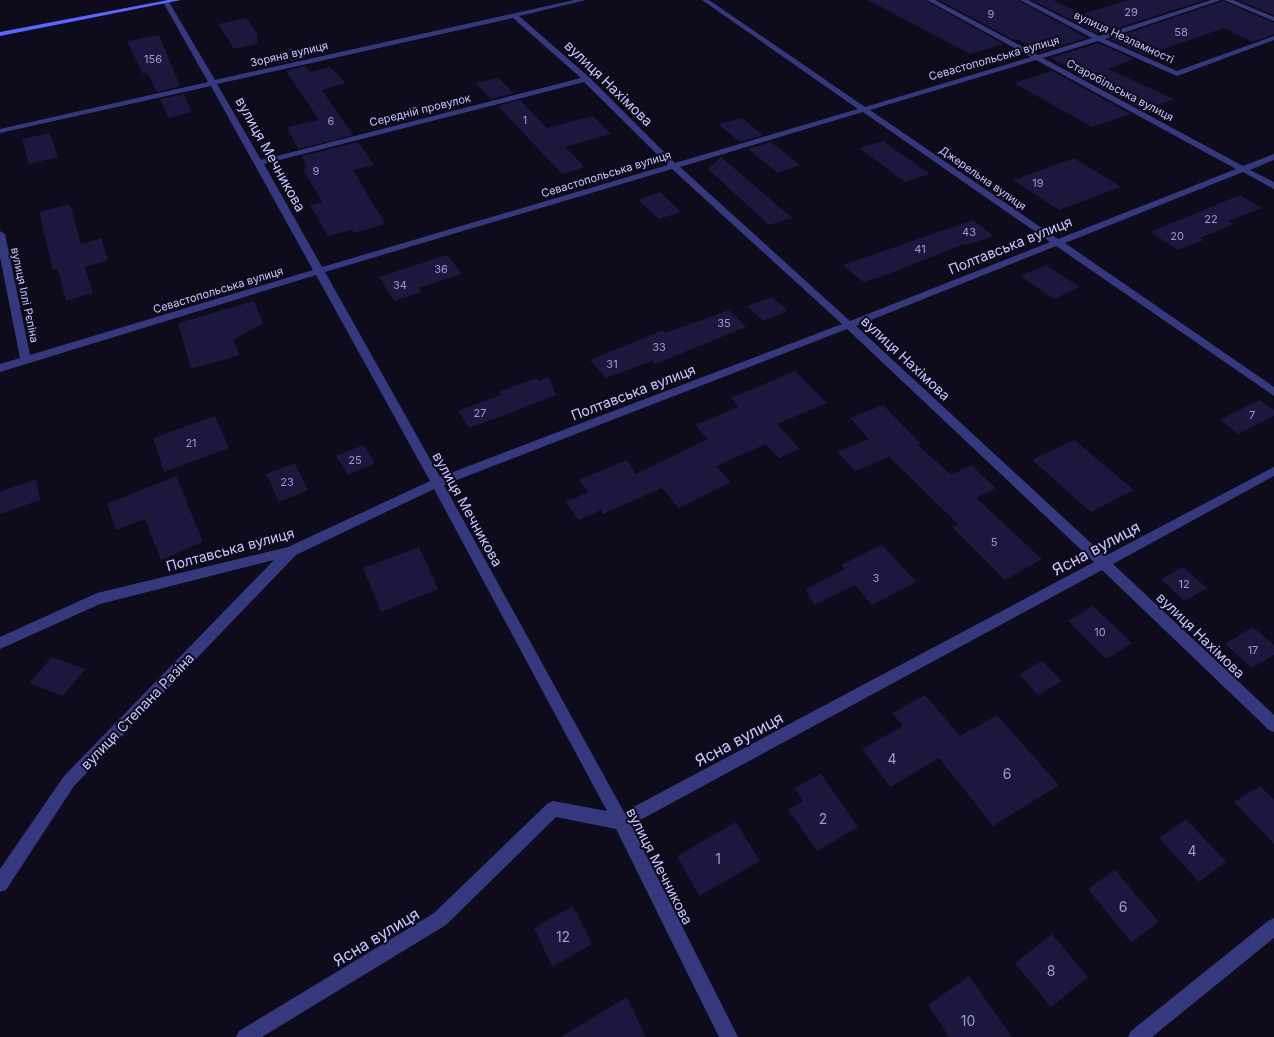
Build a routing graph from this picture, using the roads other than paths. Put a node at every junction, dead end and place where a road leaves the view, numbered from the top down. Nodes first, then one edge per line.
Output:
1 (583, 0) edge
2 (705, 0) edge
3 (930, 0) edge
4 (1023, 0) edge
5 (1218, 0) edge
6 (1227, 0) edge
7 (172, 1) edge
8 (515, 16) junction
9 (1274, 19) edge
10 (0, 34) edge
11 (1098, 38) junction
12 (1274, 38) edge
13 (1037, 58) junction
14 (586, 80) junction
15 (214, 83) junction
16 (862, 108) junction
17 (0, 131) edge
18 (1274, 156) edge
19 (259, 163) junction
20 (674, 166) junction
21 (1242, 169) junction
22 (1274, 186) edge
23 (0, 234) edge
24 (1057, 243) junction
25 (319, 271) junction
26 (849, 326) junction
27 (26, 360) junction
28 (0, 368) edge
29 (1274, 392) edge
30 (1274, 471) edge
31 (438, 484) junction
32 (291, 551) junction
33 (1104, 563) junction
34 (0, 643) edge
35 (1274, 725) edge
36 (621, 822) junction
37 (0, 884) edge
38 (1274, 927) edge
39 (245, 1037) edge
40 (729, 1037) edge
41 (1137, 1037) edge

1 - 8 street, Зоряна вулиця
2 - 16 street, Джерельна вулиця
3 - 13 street, Старобільська вулиця
4 - 11 street, вулиця Незламності
5 - 11 street, Севастопольська вулиця
6 - 9 street
7 - 10 main road
7 - 15 street, вулиця Мечникова
8 - 14 street, вулиця Нахімова
8 - 15 street, Зоряна вулиця
11 - 12 street, вулиця Незламності
11 - 13 street, Севастопольська вулиця
13 - 16 street, Севастопольська вулиця
13 - 21 street, Старобільська вулиця
14 - 19 street, Середній провулок
14 - 20 street, вулиця Нахімова
15 - 17 street, Зоряна вулиця
15 - 19 street, вулиця Мечникова
16 - 20 street, Севастопольська вулиця
16 - 24 street, Джерельна вулиця
18 - 21 street, Полтавська вулиця
19 - 25 street, вулиця Мечникова
20 - 25 street, Севастопольська вулиця
20 - 26 street, вулиця Нахімова
21 - 22 street, Старобільська вулиця
21 - 24 street, Полтавська вулиця
23 - 27 street, вулиця Іллі Рєпіна
24 - 26 street, Полтавська вулиця
24 - 29 street, Джерельна вулиця
25 - 27 street, Севастопольська вулиця
25 - 31 street, вулиця Мечникова
26 - 31 street, Полтавська вулиця
26 - 33 street, вулиця Нахімова
27 - 28 street, Севастопольська вулиця
30 - 33 street, Ясна вулиця
31 - 32 street, Полтавська вулиця
31 - 36 street, вулиця Мечникова
32 - 34 street, Полтавська вулиця
32 - 37 street, вулиця Степана Разіна
33 - 35 street, вулиця Нахімова
33 - 36 street, Ясна вулиця
36 - 39 street, Ясна вулиця
36 - 40 street, вулиця Мечникова
38 - 41 street

